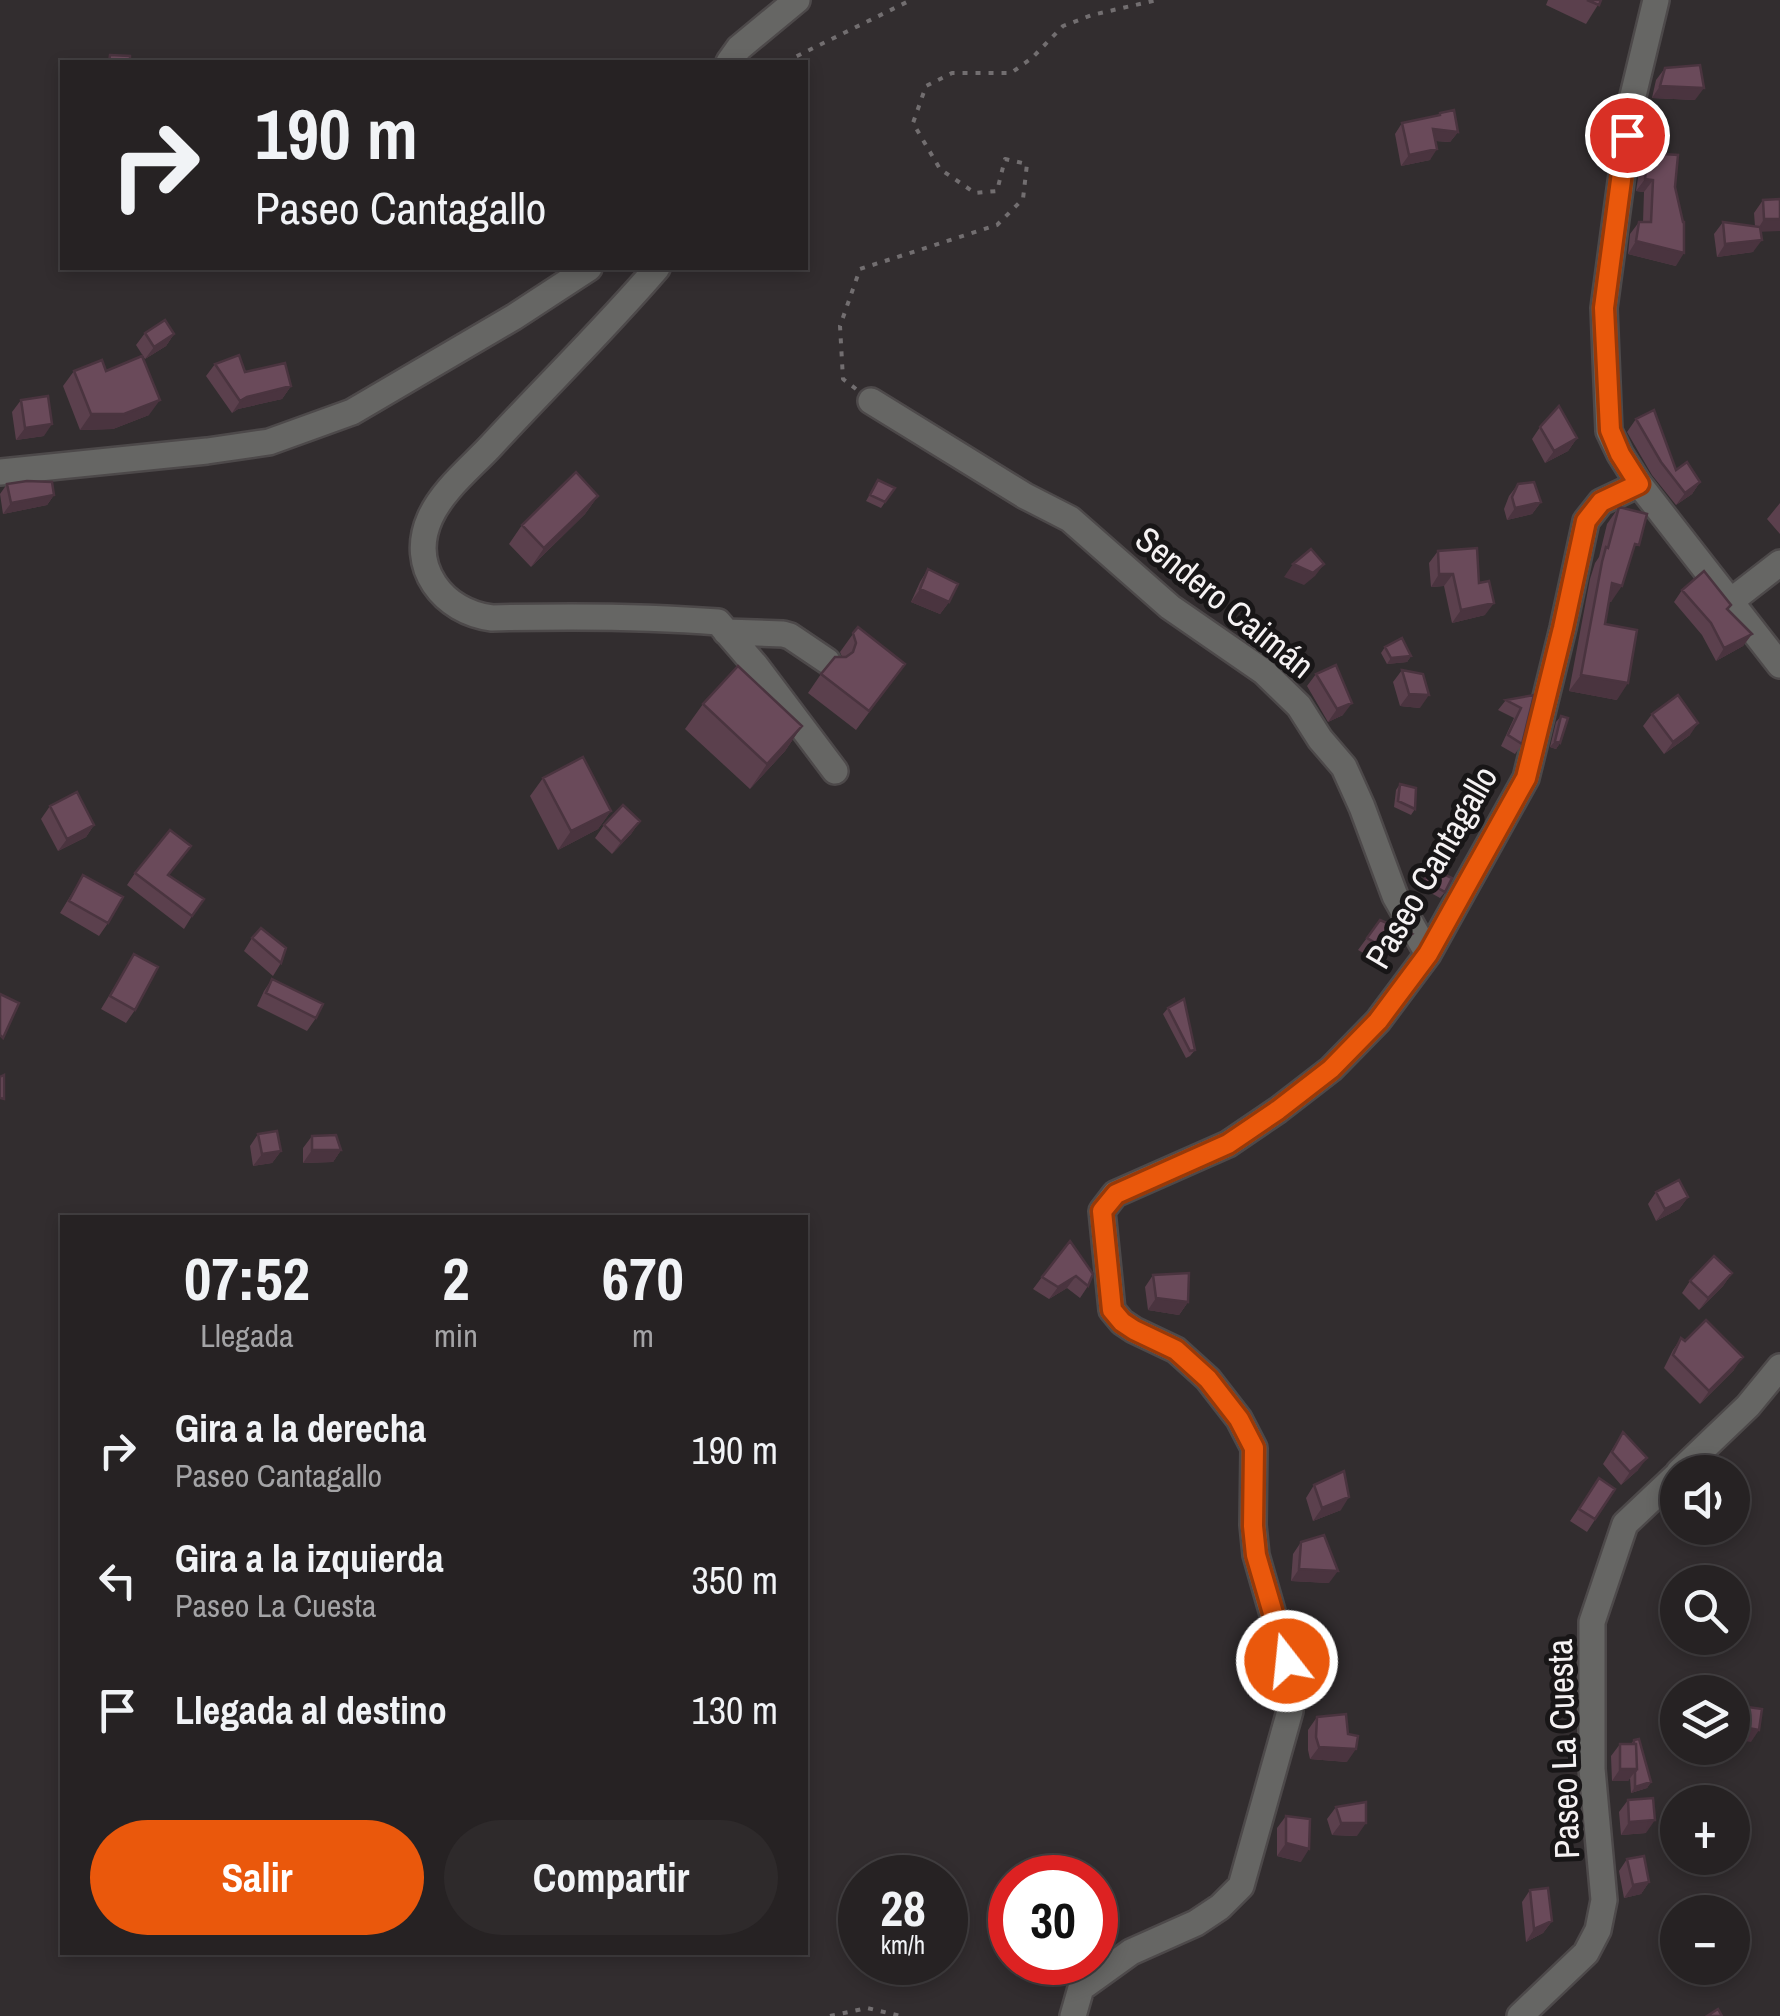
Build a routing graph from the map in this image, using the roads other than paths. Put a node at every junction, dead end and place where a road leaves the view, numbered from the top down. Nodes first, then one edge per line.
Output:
1 (796, 0) edge
2 (1656, 0) edge
3 (730, 60) edge
4 (586, 270) edge
5 (655, 270) edge
6 (871, 402) road end
7 (0, 472) edge
8 (1639, 484) junction
9 (1780, 563) edge
10 (1731, 601) junction
11 (726, 632) junction
12 (827, 661) edge
13 (1780, 665) edge
14 (835, 771) dead end
15 (1428, 954) junction
16 (1780, 1367) edge
17 (1697, 1455) edge
18 (1660, 1490) edge
19 (1073, 2016) edge
20 (1520, 2016) edge

1 - 3 street
2 - 8 street
4 - 7 street
5 - 11 street
6 - 15 street, Sendero Caimán
8 - 10 street
8 - 15 street, Paseo Cantagallo
9 - 10 street
10 - 13 street
11 - 12 street
11 - 14 street
15 - 19 street, Paseo Cantagallo
16 - 17 street, Paseo La Cuesta
18 - 20 street, Paseo La Cuesta

